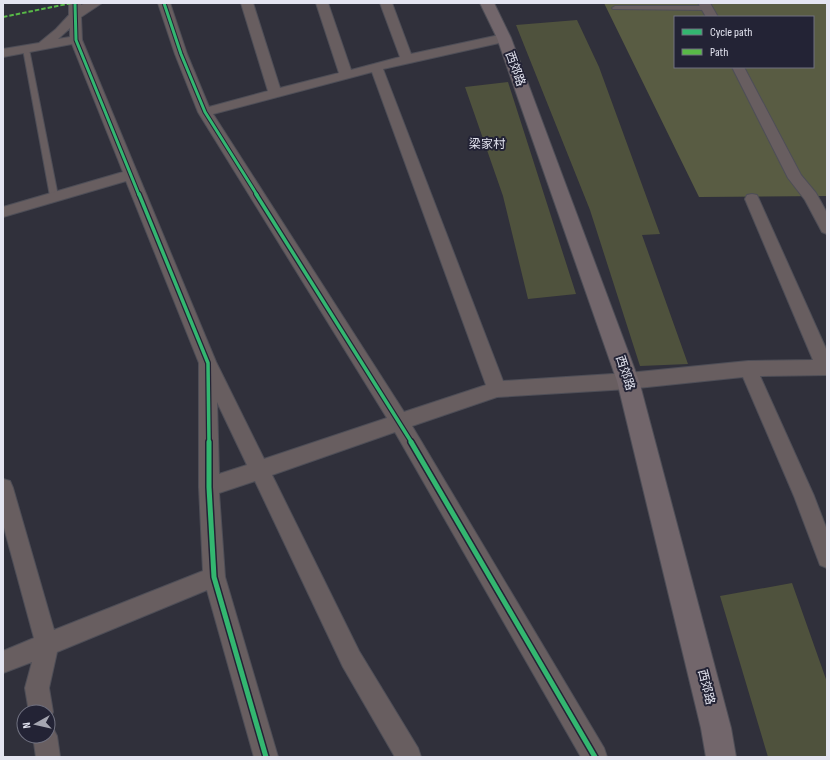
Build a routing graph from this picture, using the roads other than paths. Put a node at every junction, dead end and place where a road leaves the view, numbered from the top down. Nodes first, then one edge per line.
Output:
1 (96, 3) edge
2 (164, 3) edge
3 (247, 3) edge
4 (322, 3) edge
5 (386, 3) edge
6 (487, 3) edge
7 (615, 8) dead end
8 (75, 9) edge
9 (708, 9) edge
10 (504, 38) junction
11 (76, 40) junction
12 (44, 46) junction
13 (26, 49) junction
14 (3, 53) edge
15 (407, 58) junction
16 (376, 67) junction
17 (739, 68) edge
18 (346, 75) junction
19 (275, 94) junction
20 (205, 112) junction
21 (130, 175) junction
22 (54, 196) junction
23 (752, 199) dead end
24 (3, 212) edge
25 (827, 228) edge
26 (208, 363) junction
27 (826, 367) edge
28 (748, 369) junction
29 (628, 381) junction
30 (497, 389) junction
31 (400, 422) junction
32 (260, 470) junction
33 (209, 487) junction
34 (3, 488) edge
35 (827, 558) edge
36 (214, 577) junction
37 (47, 644) junction
38 (3, 662) edge
39 (40, 704) edge
40 (46, 744) edge
41 (48, 757) edge
42 (266, 757) edge
43 (409, 757) edge
44 (595, 757) edge
45 (721, 757) edge

1 - 8 street
2 - 20 street
3 - 19 street
4 - 18 street
5 - 15 street
6 - 10 main road, 西郊路
7 - 9 lane
8 - 11 street
8 - 12 street
10 - 15 street
10 - 29 main road, 西郊路
11 - 12 street
11 - 21 street
12 - 13 street
13 - 14 street
13 - 22 lane
15 - 16 street
16 - 18 street
16 - 30 street
17 - 25 street
18 - 19 street
19 - 20 street
20 - 31 street
21 - 22 street
21 - 26 street
22 - 24 street
23 - 27 street
26 - 32 street
26 - 33 street
27 - 28 street
28 - 29 street
28 - 35 street
29 - 30 street
29 - 45 main road, 西郊路
30 - 31 street
31 - 32 street
31 - 44 street
32 - 33 street
32 - 43 street
33 - 36 street
34 - 37 street
36 - 37 street
36 - 42 street
37 - 38 street
37 - 39 street
40 - 41 street

